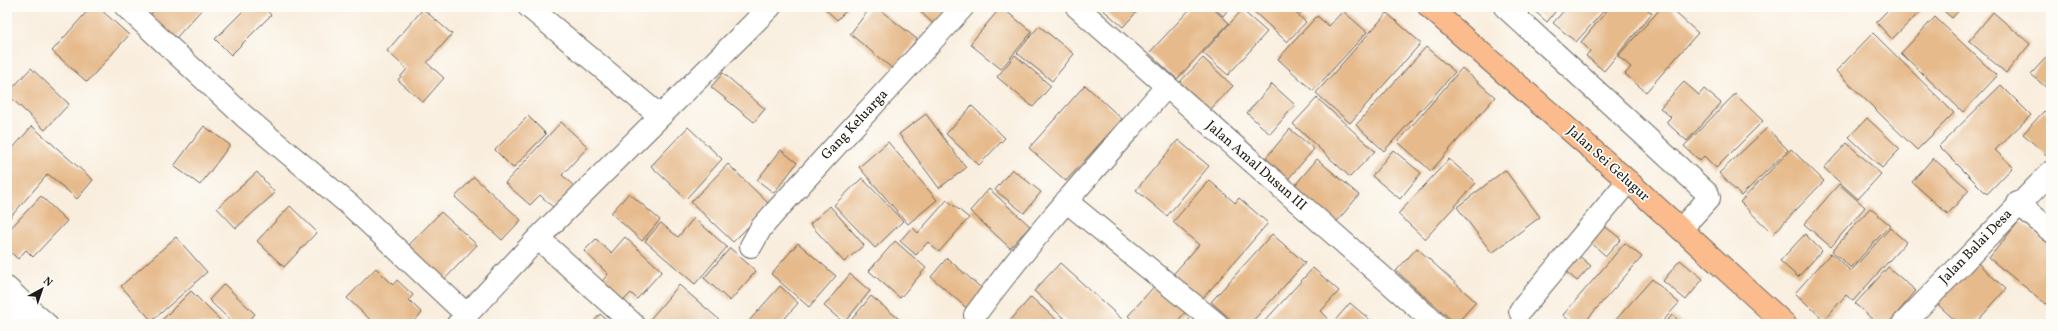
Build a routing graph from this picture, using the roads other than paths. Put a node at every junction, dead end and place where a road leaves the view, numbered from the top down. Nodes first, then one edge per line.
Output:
1 (126, 7) edge
2 (530, 7) edge
3 (770, 7) edge
4 (963, 7) edge
5 (1077, 7) edge
6 (1429, 7) edge
7 (1505, 7) edge
8 (1166, 87) junction
9 (660, 116) junction
10 (2051, 172) edge
11 (1628, 181) junction
12 (1066, 201) junction
13 (2018, 203) junction
14 (1681, 229) junction
15 (2051, 231) edge
16 (538, 238) junction
17 (751, 246) dead end
18 (7, 288) edge
19 (28, 308) junction
20 (1520, 311) dead end
21 (975, 315) dead end
22 (462, 319) edge
23 (10, 324) edge
24 (46, 324) edge
25 (633, 324) edge
26 (1217, 324) edge
27 (1436, 324) edge
28 (1785, 324) edge
29 (1903, 324) edge

1 - 22 street
2 - 9 street
3 - 9 street
4 - 17 street, Gang Keluarga
5 - 8 street, Jalan Amal Dusun III
6 - 11 main road, Jalan Sei Gelugur
7 - 14 street
8 - 12 street
8 - 27 street, Jalan Amal Dusun III
9 - 16 street
10 - 13 street, Jalan Balai Desa
11 - 14 main road, Jalan Sei Gelugur
11 - 20 street
12 - 21 street
12 - 26 street
13 - 15 street
13 - 29 street, Jalan Balai Desa
14 - 28 main road, Jalan Sei Gelugur
16 - 22 street
16 - 25 street
18 - 19 street
19 - 23 street
19 - 24 street

